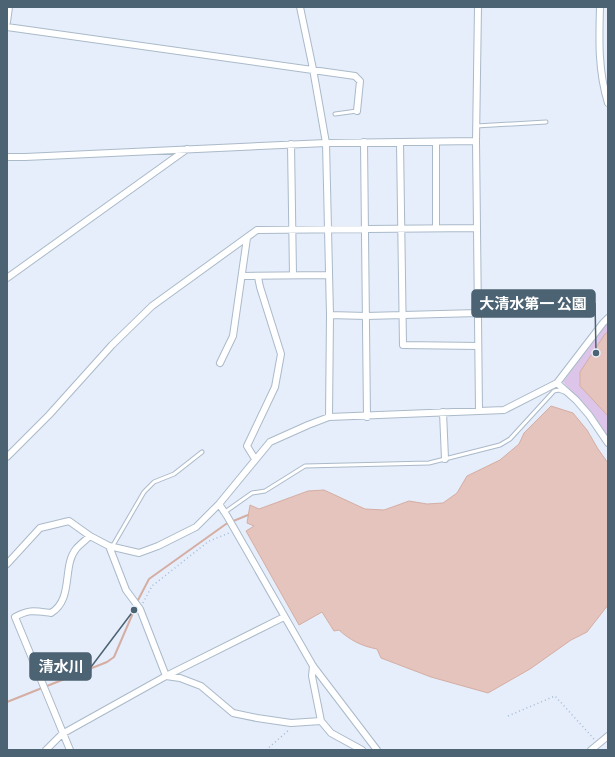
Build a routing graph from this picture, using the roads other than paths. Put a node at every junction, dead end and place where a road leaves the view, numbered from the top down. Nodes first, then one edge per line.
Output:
1 (9, 7) edge
2 (300, 7) edge
3 (478, 7) edge
4 (600, 7) edge
5 (7, 22) edge
6 (7, 27) edge
7 (313, 69) junction
8 (608, 103) edge
9 (357, 111) joint
10 (335, 114) dead end
11 (546, 122) dead end
12 (476, 126) junction
13 (476, 141) junction
14 (364, 142) junction
15 (436, 142) junction
16 (326, 143) junction
17 (400, 143) junction
18 (291, 144) junction
19 (187, 149) junction
20 (7, 157) edge
21 (436, 228) junction
22 (477, 228) junction
23 (329, 229) junction
24 (364, 229) junction
25 (401, 229) junction
26 (293, 231) junction
27 (247, 238) junction
28 (328, 275) junction
29 (242, 276) junction
30 (293, 276) junction
31 (258, 277) junction
32 (7, 278) edge
33 (478, 313) junction
34 (402, 314) junction
35 (330, 315) junction
36 (366, 316) junction
37 (608, 318) edge
38 (478, 346) junction
39 (220, 363) dead end
40 (557, 383) junction
41 (568, 393) junction
42 (479, 410) junction
43 (443, 412) junction
44 (329, 417) junction
45 (367, 417) junction
46 (608, 443) edge
47 (202, 452) dead end
48 (7, 457) edge
49 (256, 459) junction
50 (445, 459) junction
51 (219, 504) junction
52 (226, 514) junction
53 (90, 536) junction
54 (110, 547) junction
55 (7, 564) edge
56 (284, 617) junction
57 (313, 666) junction
58 (166, 676) junction
59 (321, 721) junction
60 (62, 734) junction
61 (608, 736) edge
62 (598, 744) junction
63 (46, 750) edge
64 (70, 750) edge
65 (362, 750) edge
66 (377, 750) edge
67 (591, 750) edge
68 (603, 750) edge

1 - 5 street
2 - 7 street
3 - 12 street
4 - 8 street
6 - 7 street
7 - 9 street
7 - 16 street
9 - 10 lane
11 - 12 lane
12 - 13 street
13 - 15 street
13 - 22 street
14 - 16 street
14 - 17 street
14 - 24 street
15 - 17 street
15 - 21 street
16 - 18 street
16 - 23 street
17 - 25 street
18 - 19 street
18 - 26 street
19 - 20 street
19 - 32 street
21 - 22 street
21 - 25 street
22 - 33 street
23 - 24 street
23 - 26 street
23 - 28 street
24 - 25 street
24 - 36 street
25 - 34 street
26 - 27 street
26 - 30 street
27 - 29 street
27 - 48 street
28 - 30 street
28 - 35 street
29 - 31 street
29 - 39 street
30 - 31 street
31 - 49 street
33 - 34 street
33 - 38 street
34 - 36 street
34 - 38 street
35 - 36 street
35 - 44 street
36 - 45 street
37 - 40 street
38 - 42 street
40 - 41 street
40 - 42 street
41 - 46 street
41 - 50 lane
42 - 43 street
43 - 45 street
43 - 50 street
44 - 45 street
44 - 49 street
47 - 54 lane
49 - 51 street
50 - 52 lane
51 - 52 street
51 - 54 street
52 - 56 street
53 - 54 street
53 - 55 street
53 - 60 street
54 - 58 street
56 - 57 street
56 - 58 street
57 - 59 street
57 - 66 street
58 - 59 street
58 - 60 street
59 - 65 street
60 - 63 street
60 - 64 street
61 - 62 street
62 - 67 street
62 - 68 street

